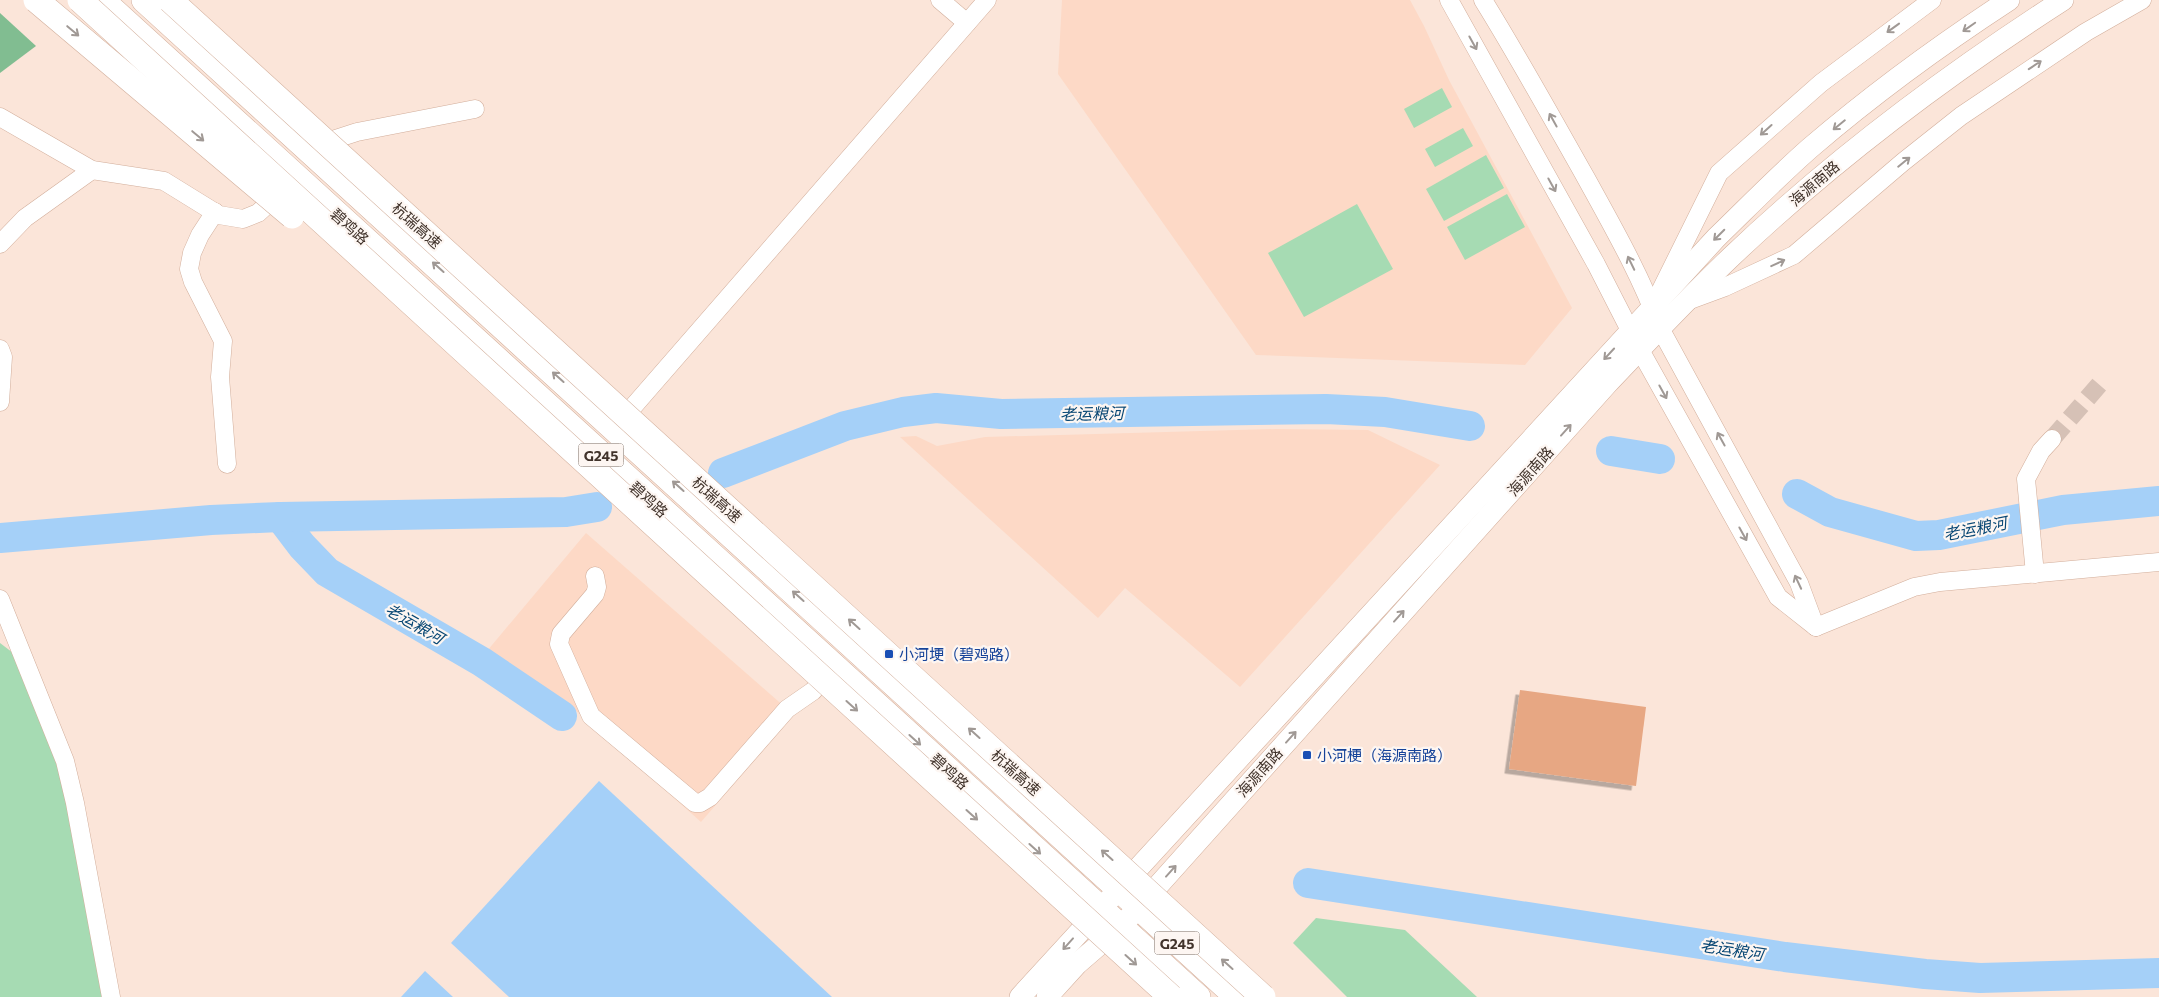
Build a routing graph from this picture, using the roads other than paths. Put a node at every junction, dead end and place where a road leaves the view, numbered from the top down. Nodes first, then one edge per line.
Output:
1 (36, 0) edge
2 (80, 0) edge
3 (102, 0) edge
4 (144, 0) edge
5 (170, 0) edge
6 (940, 0) edge
7 (987, 0) edge
8 (1450, 0) edge
9 (1483, 0) edge
10 (1932, 0) edge
11 (2010, 0) edge
12 (2063, 0) edge
13 (2142, 0) edge
14 (967, 23) junction
15 (475, 109) dead end
16 (0, 117) edge
17 (307, 148) junction
18 (92, 170) junction
19 (297, 178) junction
20 (215, 212) junction
21 (0, 244) edge
22 (1684, 302) junction
23 (1652, 307) junction
24 (1660, 328) junction
25 (1630, 331) junction
26 (0, 349) edge
27 (1640, 350) junction
28 (0, 402) edge
29 (615, 428) junction
30 (2052, 439) tunnel mouth
31 (227, 464) dead end
32 (598, 473) junction
33 (2159, 562) edge
34 (2036, 574) junction
35 (595, 576) dead end
36 (0, 599) edge
37 (5, 622) edge
38 (1816, 627) junction
39 (834, 667) junction
40 (1118, 889) junction
41 (1101, 908) junction
42 (1138, 908) junction
43 (1120, 926) junction
44 (110, 997) edge
45 (1020, 997) edge
46 (1047, 997) edge
47 (1171, 997) edge
48 (1198, 997) edge
49 (1237, 997) edge
50 (1263, 997) edge

1 -> 32 highway, bridge
2 - 32 highway, bridge
3 - 19 highway, 碧鸡路 / G245
4 - 17 highway, 碧鸡路 / G245
50 -> 5 highway, 杭瑞高速, bridge
6 - 14 street
7 - 14 street
8 -> 25 street
23 -> 9 street
10 -> 23 street
11 -> 23 main road, 海源南路
12 - 22 main road, 海源南路
22 -> 13 street
14 - 29 street
15 - 17 street
16 - 18 street
29 -> 17 highway, 碧鸡路 / G245
18 - 20 street
18 - 21 street
19 - 20 street
19 - 39 highway, 碧鸡路 / G245
20 - 31 street
22 - 24 main road, 海源南路
23 - 24 street
23 - 25 main road, 海源南路
24 - 27 main road, 海源南路
38 -> 24 street
25 - 27 street
25 -> 40 main road, 海源南路
26 - 28 street
27 -> 38 street
42 -> 27 main road, 海源南路
40 -> 29 highway, 碧鸡路 / G245
30 - 34 street
32 -> 47 highway, bridge
33 - 34 street
34 - 38 street
35 - 39 street
36 - 37 street
37 - 44 street
39 -> 41 highway, 碧鸡路 / G245
40 - 41 main road, 海源南路
40 - 42 highway, 碧鸡路 / G245
41 - 43 highway, 碧鸡路 / G245
41 -> 45 main road, 海源南路
42 - 43 main road, 海源南路
42 - 49 highway, 碧鸡路 / G245
43 - 46 main road, 海源南路
43 - 48 highway, 碧鸡路 / G245

